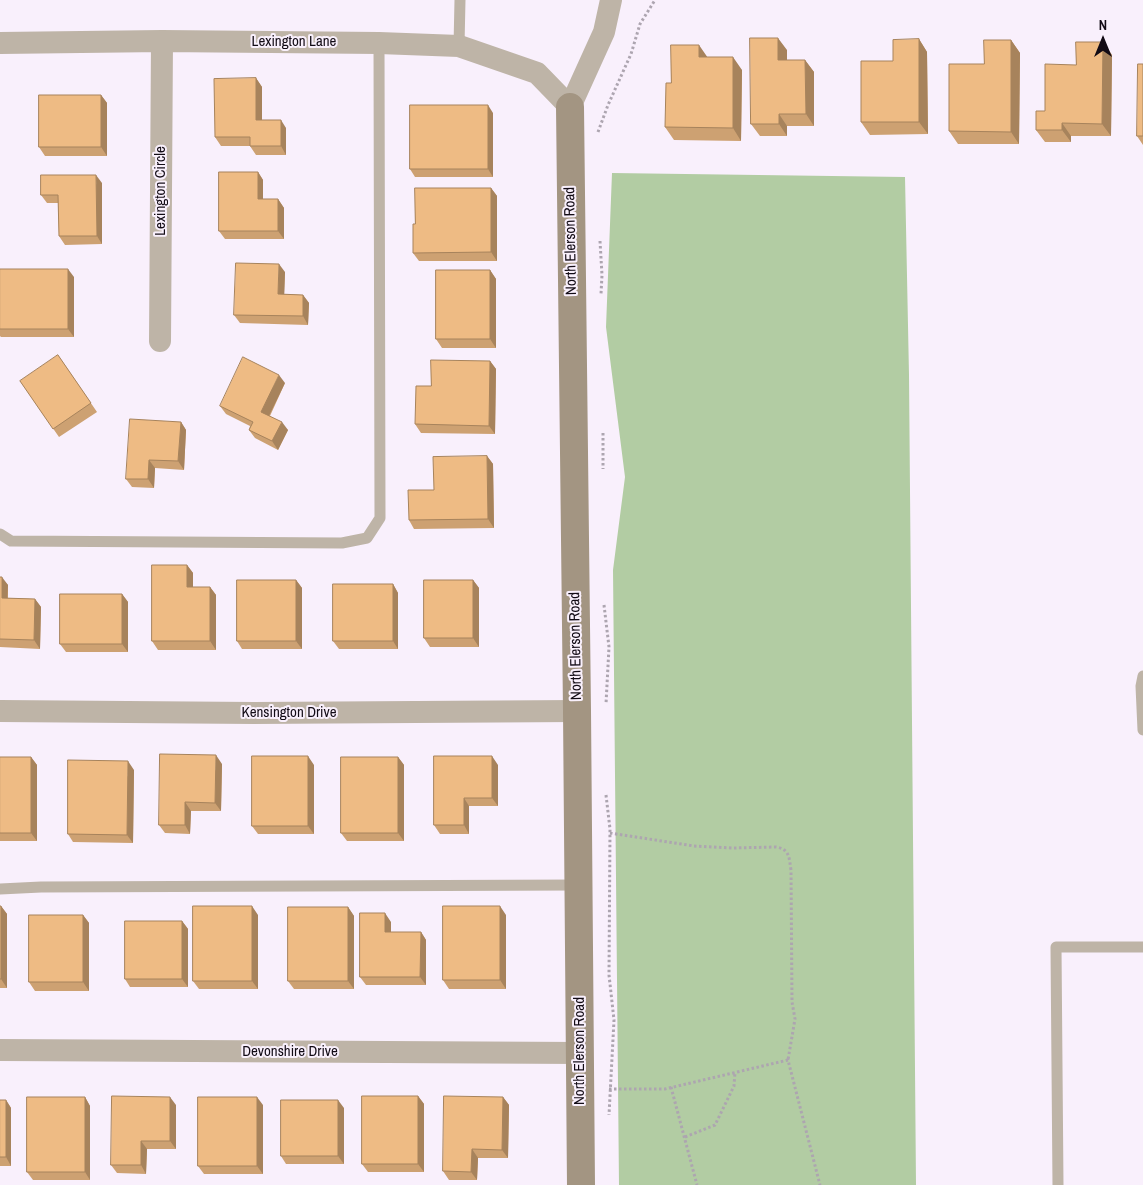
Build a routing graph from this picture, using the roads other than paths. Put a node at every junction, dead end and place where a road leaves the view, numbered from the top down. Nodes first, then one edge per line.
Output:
1 (460, 0) edge
2 (610, 0) edge
3 (162, 41) junction
4 (0, 43) edge
5 (379, 43) junction
6 (460, 46) junction
7 (570, 107) junction
8 (160, 341) dead end
9 (0, 534) edge
10 (1143, 676) edge
11 (0, 711) edge
12 (577, 711) junction
13 (1143, 730) edge
14 (578, 885) junction
15 (0, 888) edge
16 (1143, 947) edge
17 (0, 1050) edge
18 (580, 1054) junction
19 (581, 1185) edge
20 (1058, 1185) edge

1 - 6 lane
2 - 7 street
3 - 4 street, Lexington Lane
3 - 5 street, Lexington Lane
3 - 8 street, Lexington Circle
5 - 6 street, Lexington Lane
5 - 9 lane
6 - 7 street, Lexington Lane
7 - 12 street, North Elerson Road
10 - 13 lane
11 - 12 street, Kensington Drive
12 - 14 street, North Elerson Road
14 - 15 lane
14 - 18 street, North Elerson Road
16 - 20 lane
17 - 18 street, Devonshire Drive
18 - 19 street, North Elerson Road

